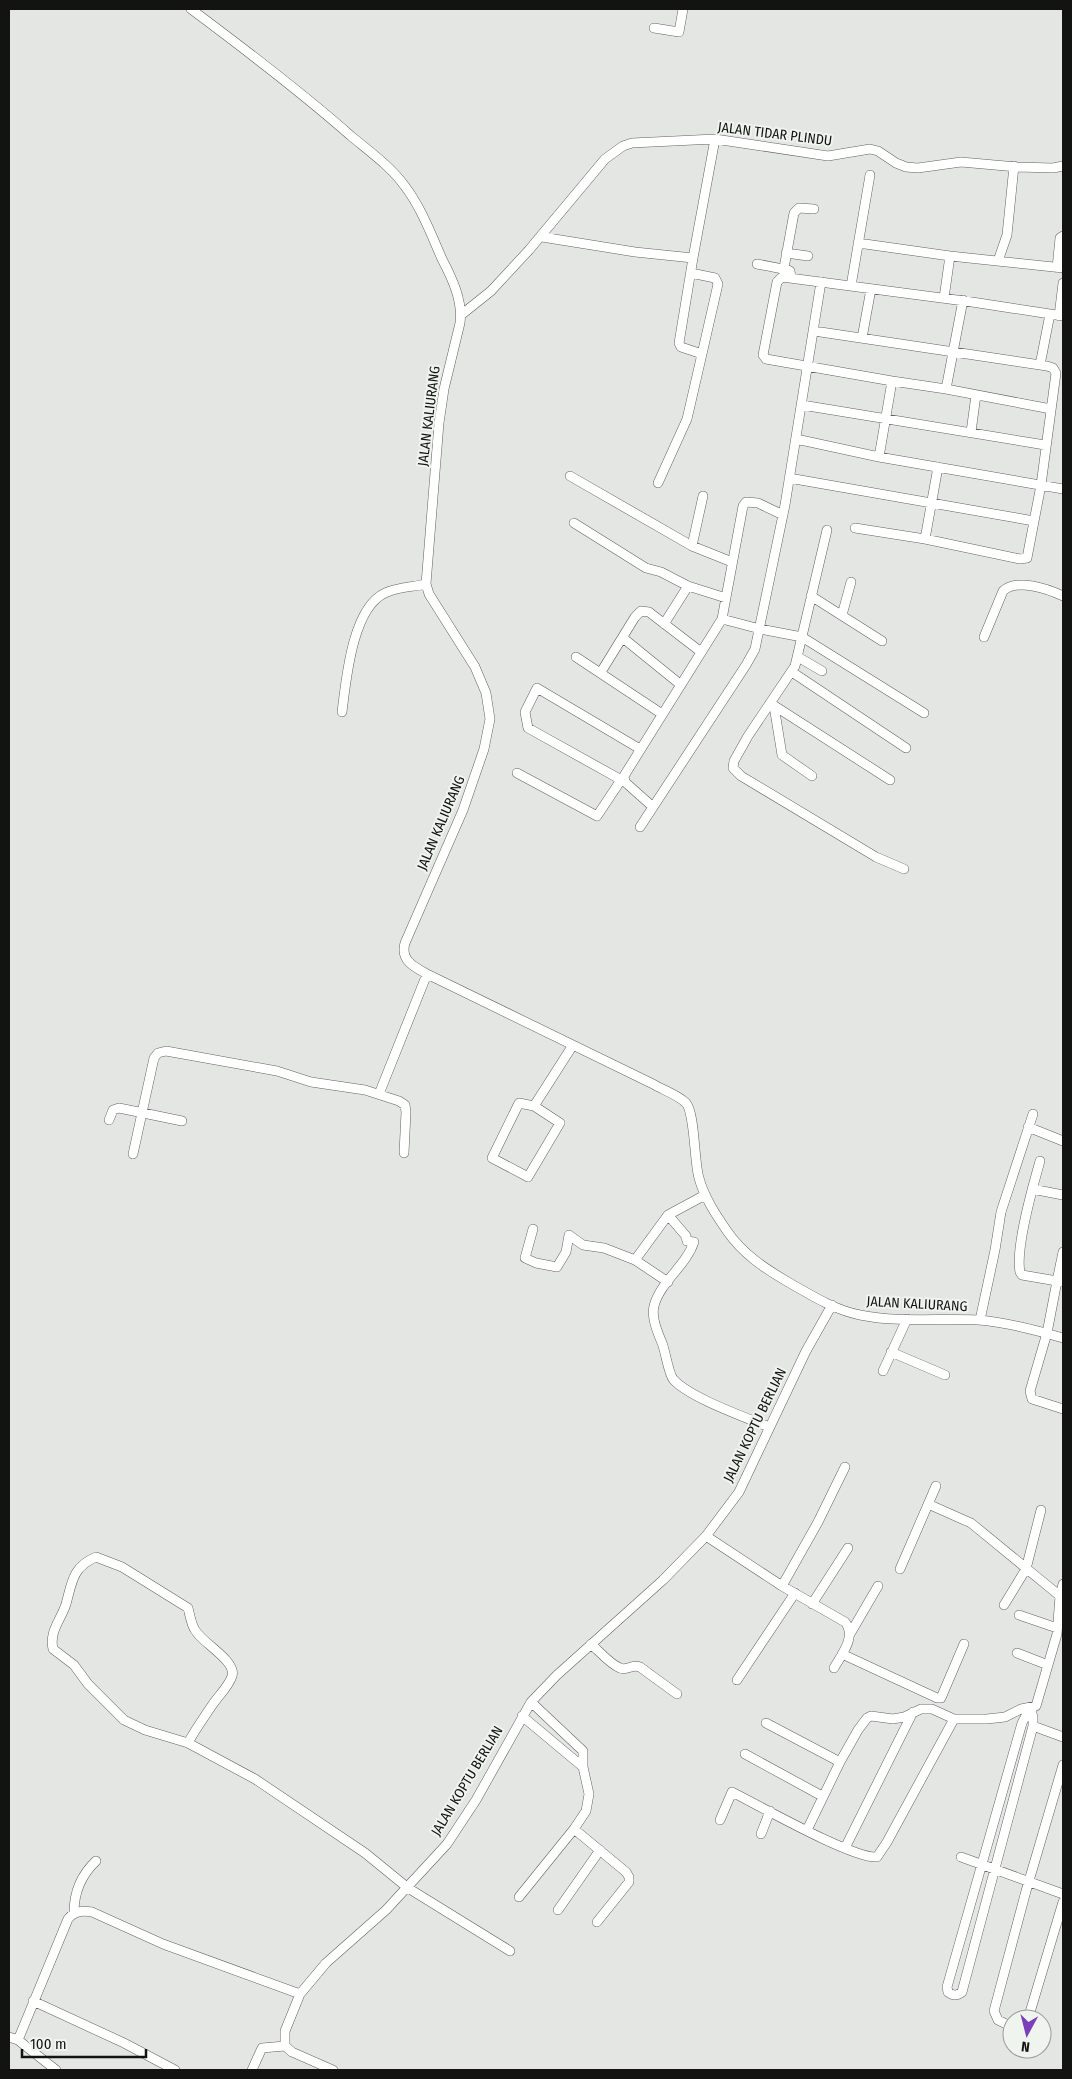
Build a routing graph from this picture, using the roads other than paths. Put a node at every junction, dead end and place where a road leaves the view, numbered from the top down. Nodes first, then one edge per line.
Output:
1 (191, 9) edge
2 (683, 9) edge
3 (654, 28) dead end
4 (715, 139) junction
5 (1014, 166) junction
6 (1063, 166) edge
7 (870, 175) dead end
8 (814, 209) dead end
9 (1063, 236) edge
10 (542, 237) junction
11 (858, 242) junction
12 (786, 254) junction
13 (808, 256) dead end
14 (950, 256) junction
15 (693, 258) junction
16 (998, 261) junction
17 (757, 264) dead end
18 (784, 268) junction
19 (1060, 268) edge
20 (691, 273) junction
21 (790, 278) junction
22 (821, 282) junction
23 (1063, 283) edge
24 (851, 286) junction
25 (871, 289) junction
26 (944, 298) junction
27 (963, 300) junction
28 (461, 315) junction
29 (1057, 315) edge
30 (814, 331) junction
31 (862, 338) junction
32 (953, 352) junction
33 (702, 354) junction
34 (1040, 365) junction
35 (808, 367) junction
36 (892, 381) junction
37 (946, 388) junction
38 (976, 395) junction
39 (802, 405) junction
40 (1051, 409) junction
41 (886, 418) junction
42 (972, 432) junction
43 (796, 439) junction
44 (1045, 445) junction
45 (879, 457) junction
46 (938, 467) junction
47 (570, 476) dead end
48 (789, 478) junction
49 (658, 483) dead end
50 (1041, 485) junction
51 (1063, 489) edge
52 (704, 496) dead end
53 (932, 503) junction
54 (783, 515) junction
55 (1034, 521) junction
56 (574, 523) dead end
57 (855, 528) dead end
58 (827, 530) dead end
59 (925, 539) junction
60 (692, 546) junction
61 (732, 562) junction
62 (851, 582) dead end
63 (426, 584) junction
64 (688, 586) junction
65 (811, 596) junction
66 (1063, 596) edge
67 (726, 598) junction
68 (842, 616) junction
69 (722, 619) junction
70 (664, 624) junction
71 (760, 630) junction
72 (802, 637) junction
73 (984, 637) dead end
74 (623, 638) junction
75 (882, 641) dead end
76 (702, 652) junction
77 (576, 657) dead end
78 (798, 657) junction
79 (822, 671) dead end
80 (601, 672) junction
81 (792, 672) junction
82 (681, 686) junction
83 (772, 704) junction
84 (342, 712) dead end
85 (924, 713) dead end
86 (662, 714) junction
87 (906, 748) dead end
88 (640, 749) junction
89 (517, 773) dead end
90 (812, 776) dead end
91 (890, 780) dead end
92 (623, 781) junction
93 (653, 807) junction
94 (640, 827) dead end
95 (904, 869) dead end
96 (427, 974) junction
97 (573, 1045) junction
98 (379, 1094) junction
99 (534, 1106) junction
100 (142, 1112) junction
101 (1034, 1114) dead end
102 (109, 1120) dead end
103 (182, 1121) dead end
104 (1028, 1127) junction
105 (1063, 1141) edge
106 (404, 1153) dead end
107 (133, 1154) dead end
108 (1040, 1161) dead end
109 (1032, 1189) junction
110 (705, 1194) junction
111 (1063, 1195) edge
112 (668, 1215) junction
113 (533, 1229) dead end
114 (1063, 1252) edge
115 (635, 1260) junction
116 (668, 1282) junction
117 (1060, 1282) edge
118 (832, 1305) junction
119 (907, 1319) junction
120 (980, 1320) junction
121 (1047, 1333) junction
122 (1063, 1338) edge
123 (891, 1352) junction
124 (883, 1371) dead end
125 (946, 1375) dead end
126 (1063, 1409) edge
127 (769, 1427) junction
128 (845, 1467) dead end
129 (936, 1486) dead end
130 (928, 1504) junction
131 (1041, 1510) dead end
132 (706, 1536) junction
133 (848, 1548) dead end
134 (900, 1569) dead end
135 (1026, 1570) junction
136 (1063, 1584) edge
137 (782, 1586) junction
138 (878, 1586) dead end
139 (795, 1593) junction
140 (1060, 1596) junction
141 (812, 1604) junction
142 (1004, 1605) dead end
143 (1019, 1615) dead end
144 (1057, 1628) junction
145 (850, 1634) junction
146 (591, 1644) junction
147 (964, 1644) dead end
148 (1017, 1653) dead end
149 (842, 1654) junction
150 (1048, 1665) junction
151 (834, 1668) dead end
152 (738, 1680) dead end
153 (677, 1694) dead end
154 (531, 1702) junction
155 (1030, 1708) junction
156 (914, 1712) junction
157 (522, 1716) junction
158 (954, 1719) junction
159 (766, 1722) dead end
160 (1032, 1726) junction
161 (1063, 1737) edge
162 (188, 1743) junction
163 (745, 1754) dead end
164 (840, 1762) junction
165 (1063, 1765) edge
166 (583, 1767) junction
167 (822, 1796) junction
168 (770, 1811) junction
169 (720, 1820) dead end
170 (574, 1829) junction
171 (807, 1830) junction
172 (761, 1834) dead end
173 (844, 1848) junction
174 (600, 1850) junction
175 (961, 1857) dead end
176 (96, 1861) dead end
177 (982, 1865) junction
178 (994, 1870) junction
179 (1028, 1882) junction
180 (408, 1888) junction
181 (1063, 1894) edge
182 (519, 1897) dead end
183 (1063, 1902) edge
184 (558, 1910) dead end
185 (74, 1913) junction
186 (597, 1922) dead end
187 (510, 1951) dead end
188 (300, 1994) junction
189 (33, 2002) junction
190 (1031, 2009) edge
191 (1002, 2022) edge
192 (9, 2037) edge
193 (18, 2040) junction
194 (285, 2046) junction
195 (56, 2070) edge
196 (175, 2070) edge
197 (252, 2070) edge
198 (333, 2070) edge

1 - 28 street, JALAN KALIURANG
2 - 3 street
4 - 5 street, JALAN TIDAR PLINDU
4 - 10 street, JALAN TIDAR PLINDU
4 - 15 street
5 - 6 street, JALAN TIDAR PLINDU
5 - 16 street
7 - 11 street
8 - 12 street
9 - 19 street
10 - 15 street
10 - 28 street, JALAN TIDAR PLINDU
11 - 14 street
11 - 24 street
12 - 13 street
12 - 18 street
14 - 16 street
14 - 26 street
15 - 20 street
16 - 19 street
17 - 18 street
18 - 21 street
20 - 33 street
20 - 33 street
21 - 22 street
21 - 35 street
22 - 24 street
22 - 30 street
23 - 29 street
24 - 25 street
25 - 26 street
25 - 31 street
26 - 27 street
27 - 29 street
27 - 32 street
28 - 63 street, JALAN KALIURANG
29 - 34 street
30 - 31 street
30 - 35 street
31 - 32 street
32 - 34 street
32 - 37 street
33 - 49 street
34 - 40 street
35 - 36 street
35 - 39 street
36 - 37 street
36 - 41 street
37 - 38 street
38 - 40 street
38 - 42 street
39 - 41 street
39 - 43 street
40 - 44 street
41 - 42 street
41 - 45 street
42 - 44 street
43 - 45 street
43 - 48 street
44 - 50 street
45 - 46 street
46 - 50 street
46 - 53 street
47 - 60 street
48 - 53 street
48 - 54 street
50 - 51 street
50 - 55 street
52 - 60 street
53 - 55 street
53 - 59 street
54 - 61 street
54 - 71 street
55 - 59 street
56 - 64 street
57 - 59 street
58 - 65 street
60 - 61 street
61 - 67 street
62 - 68 street
63 - 84 street
63 - 96 street, JALAN KALIURANG
64 - 67 street
64 - 70 street
65 - 68 street
65 - 72 street
66 - 73 street
67 - 69 street
68 - 75 street
69 - 71 street
69 - 76 street
70 - 74 street
70 - 76 street
71 - 72 street
71 - 93 street
72 - 78 street
72 - 85 street
74 - 80 street
74 - 82 street
76 - 82 street
77 - 80 street
78 - 79 street
78 - 81 street
80 - 86 street
81 - 83 street
81 - 87 street
82 - 86 street
83 - 90 street
83 - 91 street
83 - 95 street
86 - 88 street
88 - 92 street
88 - 92 street
89 - 92 street
92 - 93 street
93 - 94 street
96 - 97 street, JALAN KALIURANG
96 - 98 street
97 - 99 street
97 - 110 street, JALAN KALIURANG
98 - 100 street
98 - 106 street
99 - 99 street
100 - 102 street
100 - 103 street
100 - 107 street
101 - 104 street
104 - 105 street
104 - 120 street
108 - 109 street
109 - 111 street
109 - 117 street
110 - 112 street
110 - 118 street, JALAN KALIURANG
112 - 115 street
112 - 116 street
113 - 115 street
114 - 117 street
115 - 116 street
116 - 127 street
117 - 121 street
118 - 119 street, JALAN KALIURANG
118 - 127 street, JALAN KOPTU BERLIAN
119 - 120 street, JALAN KALIURANG
119 - 123 street
120 - 121 street, JALAN KALIURANG
121 - 122 street, JALAN KALIURANG
121 - 126 street
123 - 124 street
123 - 125 street
127 - 132 street, JALAN KOPTU BERLIAN
128 - 137 street
129 - 130 street
130 - 134 street
130 - 135 street
131 - 135 street
132 - 137 street
132 - 146 street, JALAN KOPTU BERLIAN
133 - 141 street
135 - 140 street
135 - 142 street
136 - 140 street
137 - 139 street
138 - 145 street
139 - 141 street
139 - 152 street
140 - 144 street
141 - 145 street
143 - 144 street
144 - 150 street
145 - 149 street
146 - 153 street
146 - 154 street, JALAN KOPTU BERLIAN
147 - 149 street
148 - 150 street
149 - 151 street
150 - 155 street
154 - 157 street, JALAN KOPTU BERLIAN
154 - 166 street
155 - 158 street
155 - 160 street
155 - 177 street
156 - 158 street
156 - 164 street
156 - 173 street
157 - 166 street
157 - 180 street, JALAN KOPTU BERLIAN
158 - 173 street
159 - 164 street
160 - 161 street
160 - 178 street
162 - 162 street
162 - 180 street
163 - 167 street
164 - 167 street
165 - 179 street
166 - 170 street
167 - 171 street
168 - 169 street
168 - 171 street
168 - 172 street
170 - 174 street
170 - 182 street
171 - 173 street
174 - 184 street
174 - 186 street
175 - 177 street
176 - 185 street
177 - 178 street
177 - 178 street
178 - 179 street
179 - 181 street
179 - 191 street
180 - 187 street
180 - 188 street, JALAN KOPTU BERLIAN
183 - 190 street
185 - 188 street
185 - 189 street
188 - 194 street, JALAN KOPTU BERLIAN
189 - 193 street
189 - 196 street
192 - 193 street
193 - 195 street
194 - 197 street
194 - 198 street

